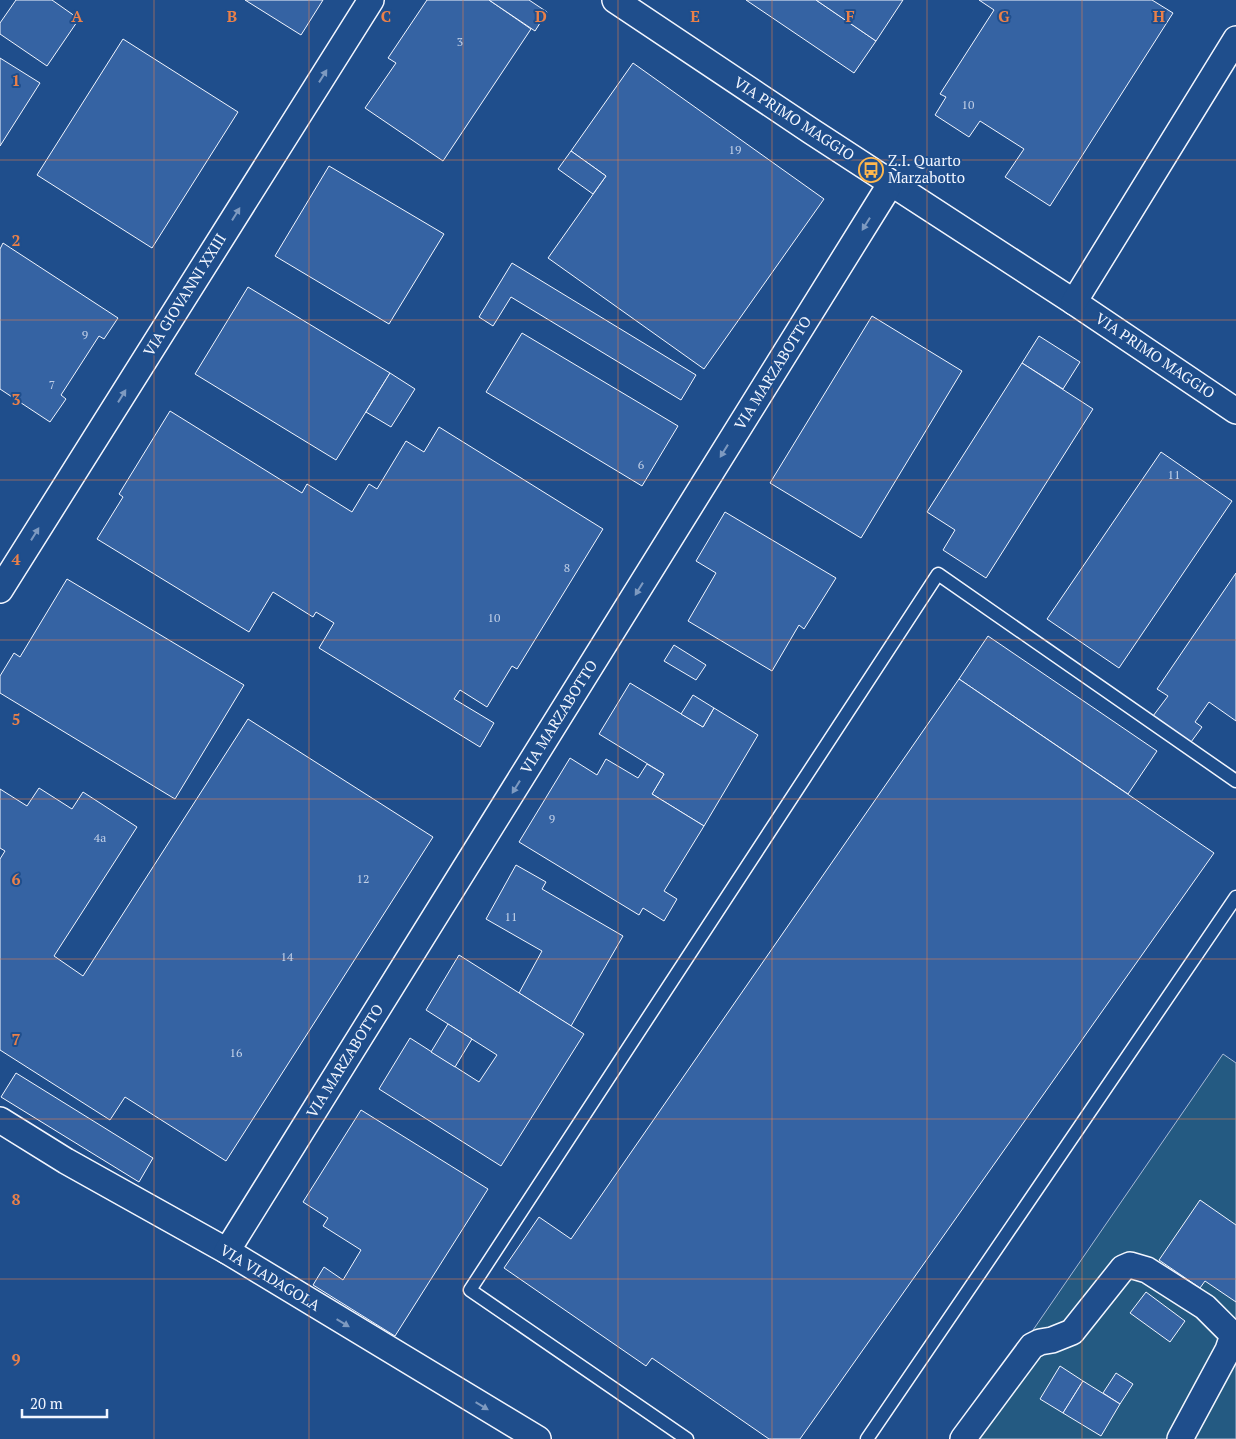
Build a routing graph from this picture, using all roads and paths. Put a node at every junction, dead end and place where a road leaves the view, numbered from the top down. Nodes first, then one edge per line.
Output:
1 (371, 0) edge
2 (615, 0) edge
3 (1236, 39) edge
4 (891, 183) junction
5 (1074, 302) junction
6 (1236, 411) edge
7 (0, 590) edge
8 (1236, 782) edge
9 (1236, 897) edge
10 (0, 1120) edge
11 (227, 1252) junction
12 (538, 1439) edge
13 (687, 1439) edge
14 (866, 1439) edge
15 (963, 1439) edge
16 (1180, 1439) edge

7 -> 1 street, VIA GIOVANNI XXIII
2 - 4 street, VIA PRIMO MAGGIO
3 - 5 street
4 - 5 street, VIA PRIMO MAGGIO
4 -> 11 street, VIA MARZABOTTO
5 - 6 street, VIA PRIMO MAGGIO
8 - 13 lane
9 - 14 lane
10 - 11 street, VIA VIADAGOLA
11 -> 12 street, VIA VIADAGOLA
15 - 16 street

